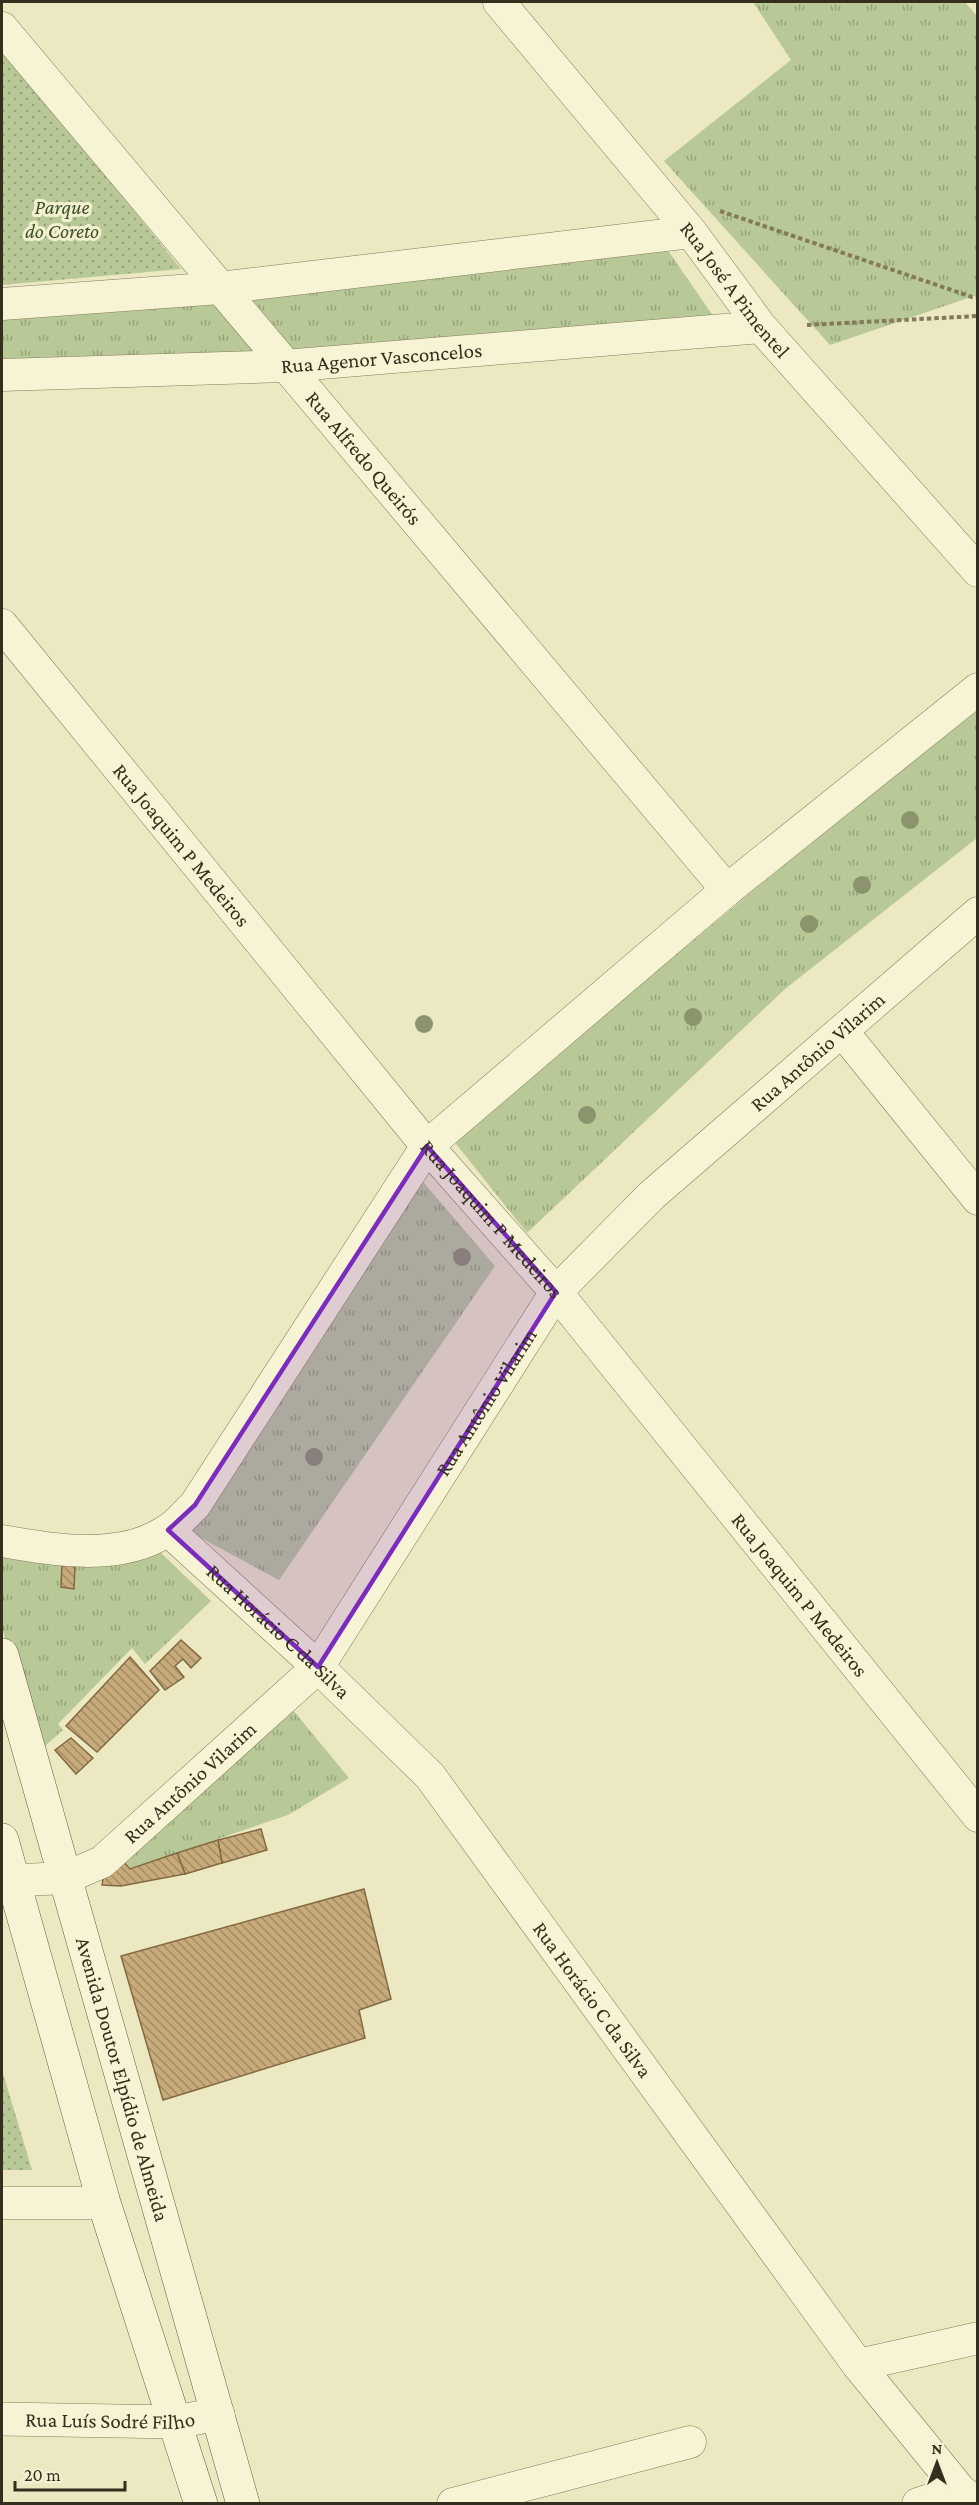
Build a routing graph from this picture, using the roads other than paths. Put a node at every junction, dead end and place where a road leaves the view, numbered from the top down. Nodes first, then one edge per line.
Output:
1 (499, 2) edge
2 (2, 28) edge
3 (691, 232) junction
4 (220, 288) junction
5 (2, 304) edge
6 (761, 327) junction
7 (284, 366) junction
8 (2, 375) edge
9 (978, 571) edge
10 (2, 625) edge
11 (978, 689) edge
12 (727, 890) junction
13 (978, 913) edge
14 (842, 1031) junction
15 (427, 1146) junction
16 (978, 1199) edge
17 (556, 1292) junction
18 (168, 1530) junction
19 (2, 1541) edge
20 (2, 1655) edge
21 (318, 1667) junction
22 (978, 1816) edge
23 (2, 1840) edge
24 (65, 1878) junction
25 (7, 1880) edge
26 (2, 2203) edge
27 (104, 2203) junction
28 (978, 2338) edge
29 (858, 2365) junction
30 (218, 2414) junction
31 (2, 2419) edge
32 (176, 2422) junction
33 (690, 2442) dead end
34 (968, 2497) edge
35 (201, 2504) edge
36 (243, 2504) edge
37 (453, 2504) edge
38 (918, 2504) edge

1 - 3 street, Rua José A Pimentel
2 - 4 street, Rua Alfredo Queirós
3 - 4 street
3 - 6 street, Rua José A Pimentel
4 - 5 street
4 - 7 street, Rua Alfredo Queirós
6 - 7 street, Rua Agenor Vasconcelos
6 - 9 street, Rua José A Pimentel
7 - 8 street, Rua Agenor Vasconcelos
7 - 12 street, Rua Alfredo Queirós
10 - 15 street, Rua Joaquim P Medeiros
11 - 12 street
12 - 15 street
13 - 14 street, Rua Antônio Vilarim
14 - 16 street
14 - 17 street, Rua Antônio Vilarim
15 - 17 street, Rua Joaquim P Medeiros
15 - 18 street
17 - 21 street, Rua Antônio Vilarim
17 - 22 street, Rua Joaquim P Medeiros
18 - 19 street
18 - 21 street, Rua Horácio C da Silva
20 - 24 main road, Avenida Doutor Elpídio de Almeida
21 - 24 street, Rua Antônio Vilarim
21 - 29 street, Rua Horácio C da Silva
23 - 25 main road
24 - 25 street, Rua Antônio Vilarim
24 - 30 main road, Avenida Doutor Elpídio de Almeida
25 - 27 main road
26 - 27 street
27 - 32 main road
28 - 29 street
29 - 34 street, Rua Horácio C da Silva
30 - 32 main road, Rua Luís Sodré Filho
30 - 36 main road, Avenida Doutor Elpídio de Almeida
31 - 32 main road, Rua Luís Sodré Filho
32 - 35 main road
33 - 37 street
34 - 38 street

